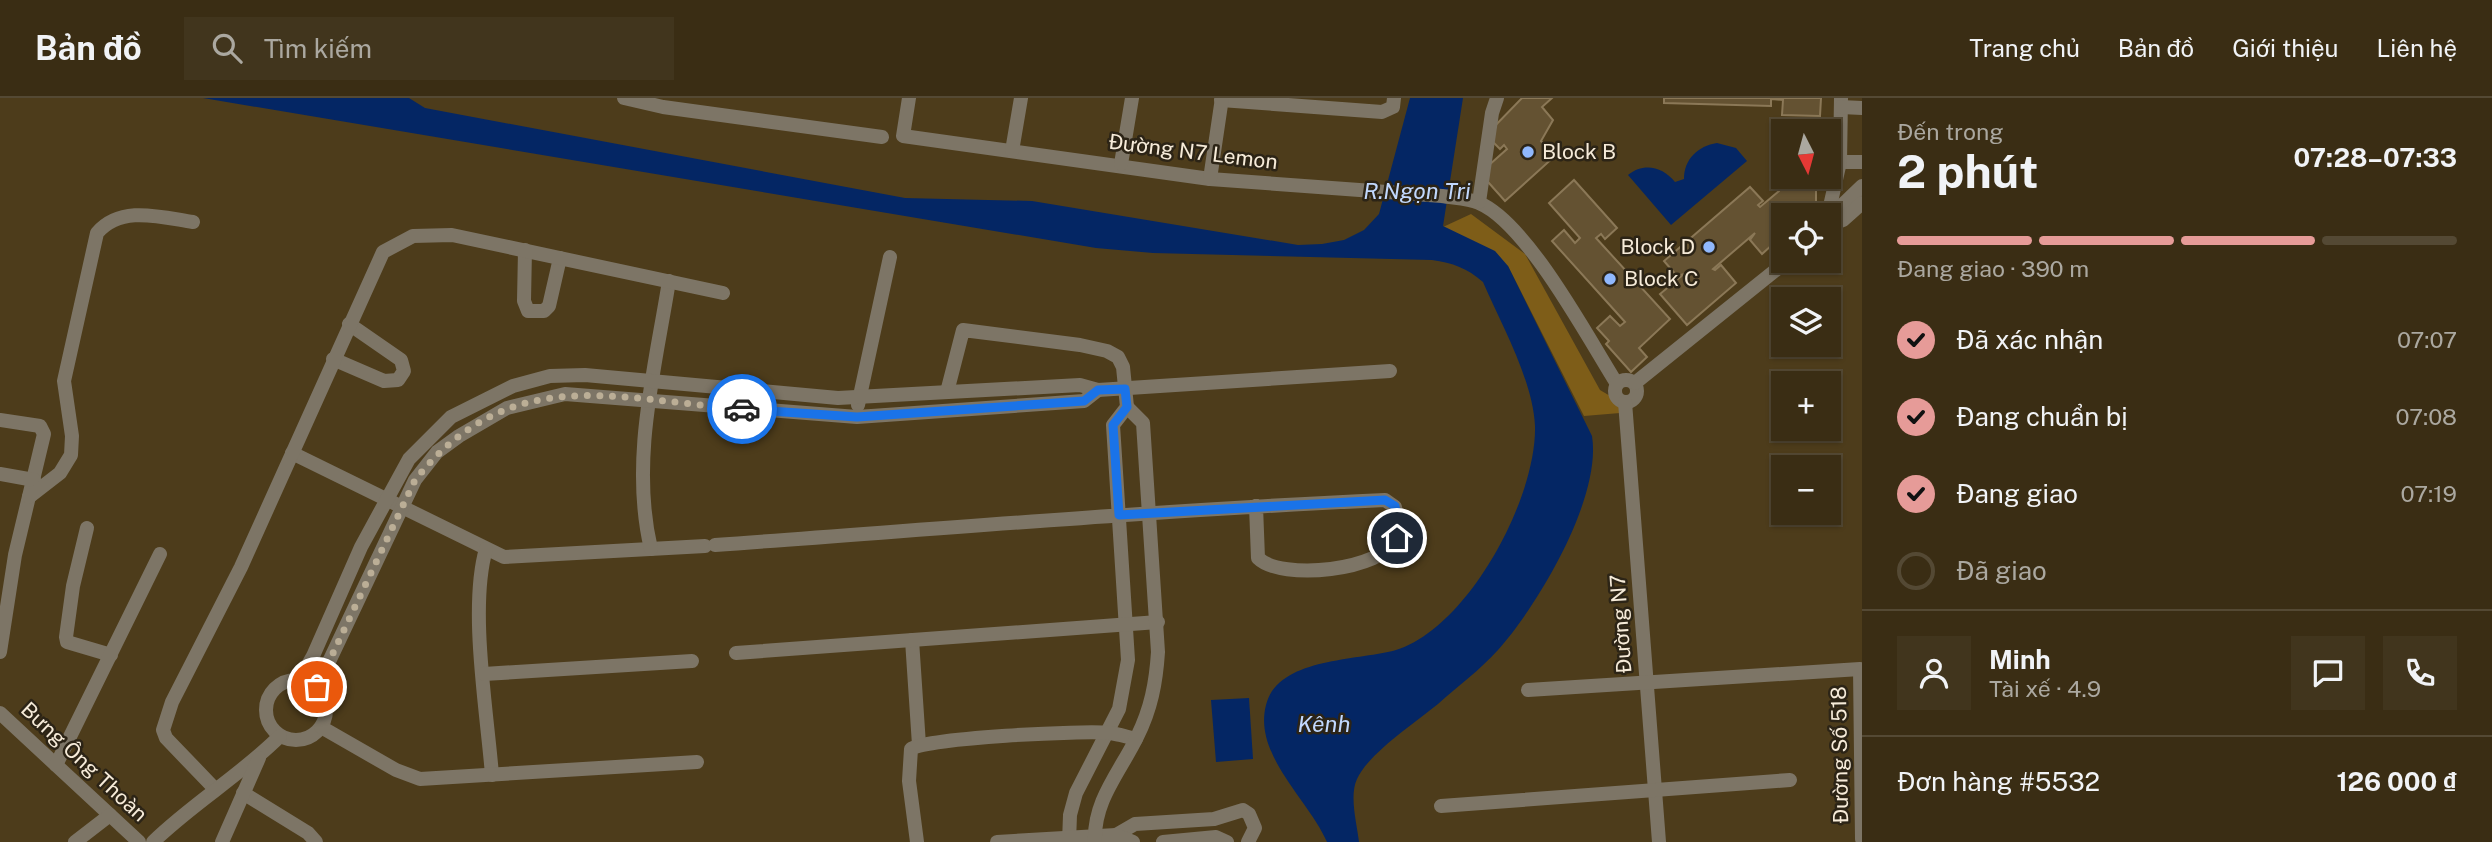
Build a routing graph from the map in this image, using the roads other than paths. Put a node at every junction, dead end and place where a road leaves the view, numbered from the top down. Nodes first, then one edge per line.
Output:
1 (624, 98) edge
2 (909, 98) edge
3 (1021, 98) edge
4 (1132, 98) edge
5 (1394, 98) edge
6 (1497, 98) edge
7 (1222, 99) edge
8 (642, 100) edge
9 (1841, 103) edge
10 (1862, 108) edge
11 (882, 137) dead end
12 (1012, 151) junction
13 (1841, 162) edge
14 (1862, 162) edge
15 (1121, 164) junction
16 (1210, 179) junction
17 (1862, 186) edge
18 (1479, 202) junction
19 (1862, 203) edge
20 (1841, 206) edge
21 (1841, 220) edge
22 (193, 222) dead end
23 (525, 250) junction
24 (890, 257) dead end
25 (560, 258) junction
26 (1772, 273) edge
27 (669, 281) junction
28 (723, 293) dead end
29 (349, 324) junction
30 (333, 359) junction
31 (1390, 371) dead end
32 (653, 381) junction
33 (1634, 383) junction
34 (1617, 384) junction
35 (1125, 389) junction
36 (1098, 390) junction
37 (947, 392) junction
38 (859, 397) junction
39 (649, 400) junction
40 (1625, 402) junction
41 (1127, 407) junction
42 (857, 417) junction
43 (0, 419) edge
44 (292, 453) junction
45 (0, 474) edge
46 (34, 480) junction
47 (29, 497) junction
48 (387, 499) junction
49 (402, 505) junction
50 (1256, 506) junction
51 (1150, 514) junction
52 (1119, 515) junction
53 (86, 528) dead end
54 (486, 549) junction
55 (651, 549) junction
56 (160, 554) dead end
57 (1158, 622) junction
58 (1128, 625) junction
59 (912, 640) junction
60 (0, 652) edge
61 (736, 653) dead end
62 (111, 655) junction
63 (692, 661) dead end
64 (484, 674) junction
65 (300, 679) junction
66 (1646, 681) junction
67 (317, 687) junction
68 (1528, 690) dead end
69 (0, 713) edge
70 (321, 727) junction
71 (1109, 733) junction
72 (281, 736) junction
73 (1136, 739) junction
74 (919, 744) junction
75 (259, 757) junction
76 (697, 762) dead end
77 (56, 765) junction
78 (492, 775) junction
79 (1790, 780) dead end
80 (215, 789) junction
81 (1654, 792) junction
82 (243, 793) junction
83 (1441, 806) dead end
84 (110, 815) junction
85 (1116, 835) junction
86 (309, 839) edge
87 (1095, 839) edge
88 (1862, 839) edge
89 (1069, 840) edge
90 (75, 842) edge
91 (139, 842) edge
92 (153, 842) edge
93 (222, 842) edge
94 (917, 842) edge
95 (996, 842) edge
96 (1133, 842) edge
97 (1163, 842) edge
98 (1227, 842) edge
99 (1248, 842) edge
100 (1658, 842) edge

1 - 8 street
2 - 12 street, Đường N7 Lemon
3 - 12 street
4 - 15 street
5 - 7 street
6 - 18 street
7 - 16 street
8 - 11 street
9 - 10 street
12 - 15 street, Đường N7 Lemon
13 - 14 street
15 - 16 street, Đường N7 Lemon
16 - 18 street, Đường N7 Lemon
17 - 20 street
18 - 34 street
19 - 21 street
22 - 47 street
23 - 25 street
23 - 25 street
23 - 29 street
24 - 38 street
25 - 27 street
26 - 33 street
27 - 28 street
27 - 32 street
29 - 30 street
29 - 30 street
30 - 44 street
31 - 35 street
32 - 38 street
32 - 39 street
32 - 48 street
33 - 34 street
33 - 40 street
34 - 40 street
35 - 36 street
35 - 37 street
35 - 41 street
36 - 37 street
36 - 42 street
37 - 38 street
38 - 42 street
39 - 42 street
39 - 49 street
39 - 55 street
40 - 66 street, Đường N7
41 - 51 street
41 - 52 street
43 - 46 street
44 - 48 street
44 - 80 street
45 - 46 street
46 - 47 street
47 - 60 street
48 - 49 street
48 - 65 street
49 - 54 street
49 - 67 street
50 - 50 street
50 - 51 street
51 - 52 street
51 - 57 street
52 - 55 street
52 - 58 street
53 - 62 street
54 - 55 street
54 - 64 street
56 - 62 street
57 - 58 street
57 - 73 street
58 - 59 street
58 - 71 street
59 - 61 street
59 - 74 street
62 - 77 street
63 - 64 street
64 - 78 street
65 - 67 street
65 - 72 street
66 - 68 street
66 - 81 street, Đường N7
66 - 88 street, Đường Số 518
67 - 70 street
69 - 77 street, Bưng Ông Thoàn
70 - 72 street
70 - 78 street
71 - 73 street
71 - 74 street
71 - 89 street
72 - 75 street
73 - 87 street
74 - 94 street
75 - 80 street
75 - 82 street
76 - 78 street
77 - 84 street, Bưng Ông Thoàn
79 - 81 street
80 - 92 street
81 - 83 street
81 - 100 street, Đường N7
82 - 86 street
82 - 93 street
84 - 90 street
84 - 91 street, Bưng Ông Thoàn
85 - 87 street
85 - 96 street
85 - 99 street
87 - 89 street
89 - 95 street
97 - 98 street

